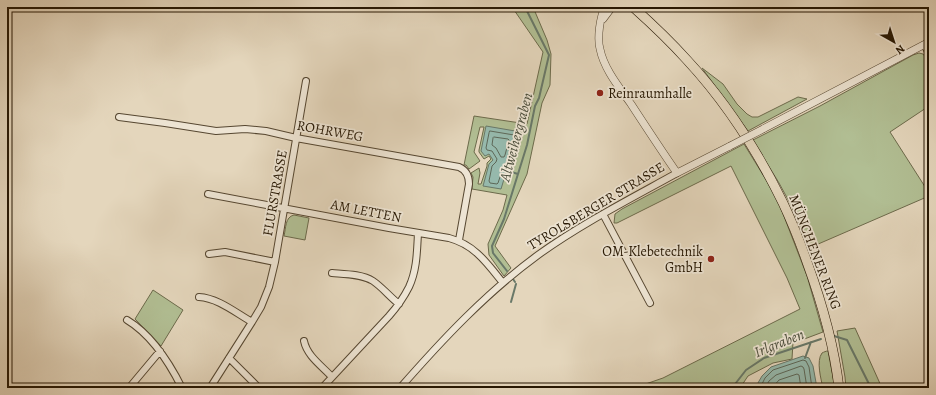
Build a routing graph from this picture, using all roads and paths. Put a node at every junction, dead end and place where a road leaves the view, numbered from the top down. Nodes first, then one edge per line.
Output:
1 (606, 7) edge
2 (633, 7) edge
3 (926, 44) edge
4 (929, 53) edge
5 (306, 81) dead end
6 (119, 117) dead end
7 (296, 138) junction
8 (676, 173) junction
9 (208, 194) dead end
10 (284, 208) junction
11 (603, 214) junction
12 (418, 233) junction
13 (459, 240) junction
14 (209, 254) dead end
15 (275, 262) junction
16 (332, 273) dead end
17 (503, 283) junction
18 (199, 298) dead end
19 (398, 304) junction
20 (650, 304) dead end
21 (127, 320) dead end
22 (252, 322) junction
23 (304, 341) dead end
24 (160, 351) junction
25 (229, 358) junction
26 (332, 377) junction
27 (129, 388) edge
28 (182, 388) edge
29 (210, 388) edge
30 (259, 388) edge
31 (322, 388) edge
32 (400, 388) edge
33 (839, 388) edge

1 - 8 street
2 - 33 main road, MÜNCHENER RING
3 - 4 street
3 - 8 street, TYROLSBERGER STRASSE, bridge
5 - 7 street, FLURSTRASSE
6 - 7 street, ROHRWEG
7 - 10 street, FLURSTRASSE
7 - 13 street, ROHRWEG
8 - 11 street, TYROLSBERGER STRASSE
9 - 10 street, AM LETTEN
10 - 12 street, AM LETTEN
10 - 15 street, FLURSTRASSE
11 - 17 street, TYROLSBERGER STRASSE
11 - 20 street
12 - 13 street, AM LETTEN
12 - 19 street
13 - 17 street, AM LETTEN
14 - 15 street
15 - 22 street, FLURSTRASSE
16 - 19 street
17 - 32 street, TYROLSBERGER STRASSE
18 - 22 street
19 - 26 street
21 - 24 street
22 - 25 street, FLURSTRASSE
23 - 26 street
24 - 27 street
24 - 28 street
25 - 29 street, FLURSTRASSE
25 - 30 street
26 - 31 street

